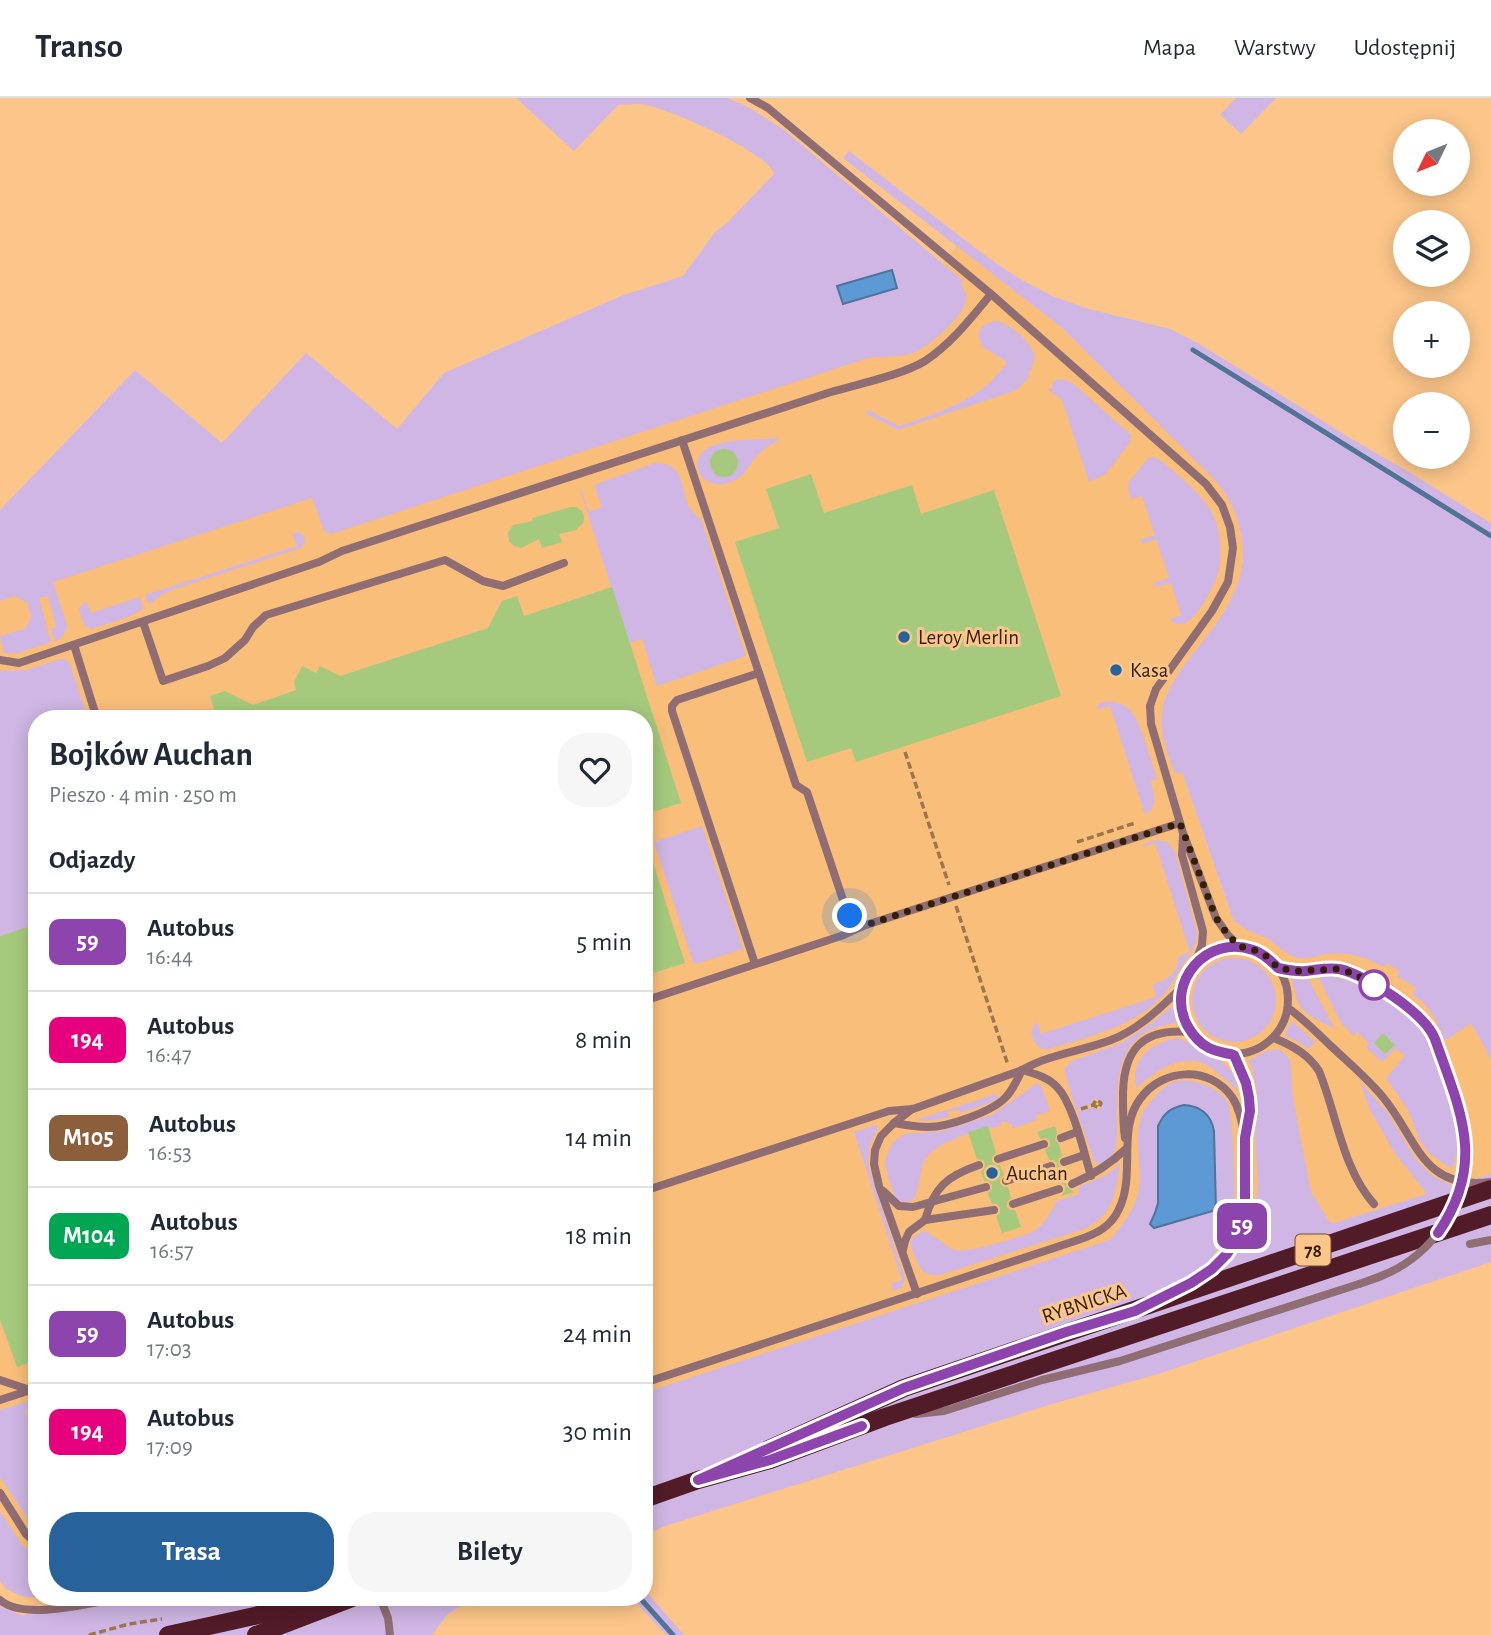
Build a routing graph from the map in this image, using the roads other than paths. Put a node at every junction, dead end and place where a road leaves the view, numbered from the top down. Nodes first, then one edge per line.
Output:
1 (750, 98) edge
2 (991, 294) junction
3 (682, 440) junction
4 (564, 563) dead end
5 (143, 622) junction
6 (74, 645) junction
7 (0, 660) edge
8 (759, 673) junction
9 (94, 710) edge
10 (1180, 823) junction
11 (1184, 833) junction
12 (863, 926) junction
13 (1239, 946) junction
14 (1196, 961) junction
15 (755, 964) junction
16 (1278, 968) junction
17 (1181, 988) junction
18 (653, 997) edge
19 (1288, 1008) junction
20 (1191, 1032) junction
21 (1274, 1038) junction
22 (1234, 1055) junction
23 (1022, 1070) junction
24 (913, 1109) junction
25 (894, 1123) junction
26 (1077, 1132) junction
27 (1061, 1138) dead end
28 (1245, 1138) junction
29 (1044, 1144) dead end
30 (1127, 1148) junction
31 (1084, 1155) junction
32 (998, 1159) dead end
33 (1064, 1162) dead end
34 (979, 1165) dead end
35 (1051, 1166) dead end
36 (1091, 1176) junction
37 (1006, 1181) dead end
38 (1491, 1182) edge
39 (1072, 1184) dead end
40 (879, 1186) junction
41 (986, 1187) dead end
42 (653, 1188) edge
43 (1059, 1189) dead end
44 (1491, 1189) edge
45 (930, 1203) junction
46 (1374, 1204) dead end
47 (1013, 1205) dead end
48 (994, 1210) dead end
49 (1491, 1215) edge
50 (925, 1220) junction
51 (1491, 1240) edge
52 (1469, 1244) dead end
53 (903, 1257) junction
54 (916, 1294) junction
55 (1135, 1311) junction
56 (0, 1380) edge
57 (653, 1380) edge
58 (28, 1388) edge
59 (28, 1391) edge
60 (0, 1400) edge
61 (885, 1417) junction
62 (698, 1480) junction
63 (0, 1493) edge
64 (653, 1496) edge
65 (28, 1536) edge
66 (0, 1600) edge
67 (69, 1606) edge
68 (300, 1606) edge
69 (331, 1606) edge
70 (383, 1606) edge
71 (168, 1635) edge
72 (256, 1635) edge
73 (390, 1635) edge

1 - 2 lane
2 - 3 lane
2 - 10 lane
3 - 5 lane
3 - 8 lane
4 - 5 lane
5 - 6 lane
6 - 7 lane
6 - 9 lane
8 - 12 lane
8 - 15 lane
10 - 11 lane
10 - 12 lane
11 - 13 lane
11 - 14 lane
12 - 15 lane
13 - 14 lane
13 - 16 lane
14 - 17 lane
15 - 18 lane
16 - 19 lane
16 - 61 lane, bridge
17 - 20 lane
17 - 23 lane
19 - 21 lane
19 - 38 lane
20 - 22 lane
20 - 30 lane
21 - 22 lane
21 - 46 lane
22 - 28 lane
23 - 24 lane
23 - 25 lane
23 - 26 lane
24 - 25 lane
24 - 42 lane
25 - 40 lane
26 - 27 lane
26 - 31 lane
28 - 30 lane
28 - 55 lane
29 - 32 lane
30 - 36 lane
30 - 54 lane
31 - 33 lane
31 - 36 lane
34 - 45 lane
35 - 37 lane
36 - 39 lane
40 - 45 lane
40 - 53 lane
41 - 45 lane
43 - 47 lane
44 - 55 main road, RYBNICKA / 78
45 - 50 lane
48 - 50 lane
49 - 61 main road, RYBNICKA / 78
50 - 53 lane
51 - 52 lane
53 - 54 lane
54 - 57 lane
55 - 62 main road, RYBNICKA / 78
56 - 58 lane
59 - 60 lane
61 - 62 main road, RYBNICKA / 78
62 - 64 main road, RYBNICKA / 78
63 - 65 lane
66 - 67 lane
68 - 71 main road
69 - 72 main road
70 - 73 lane

